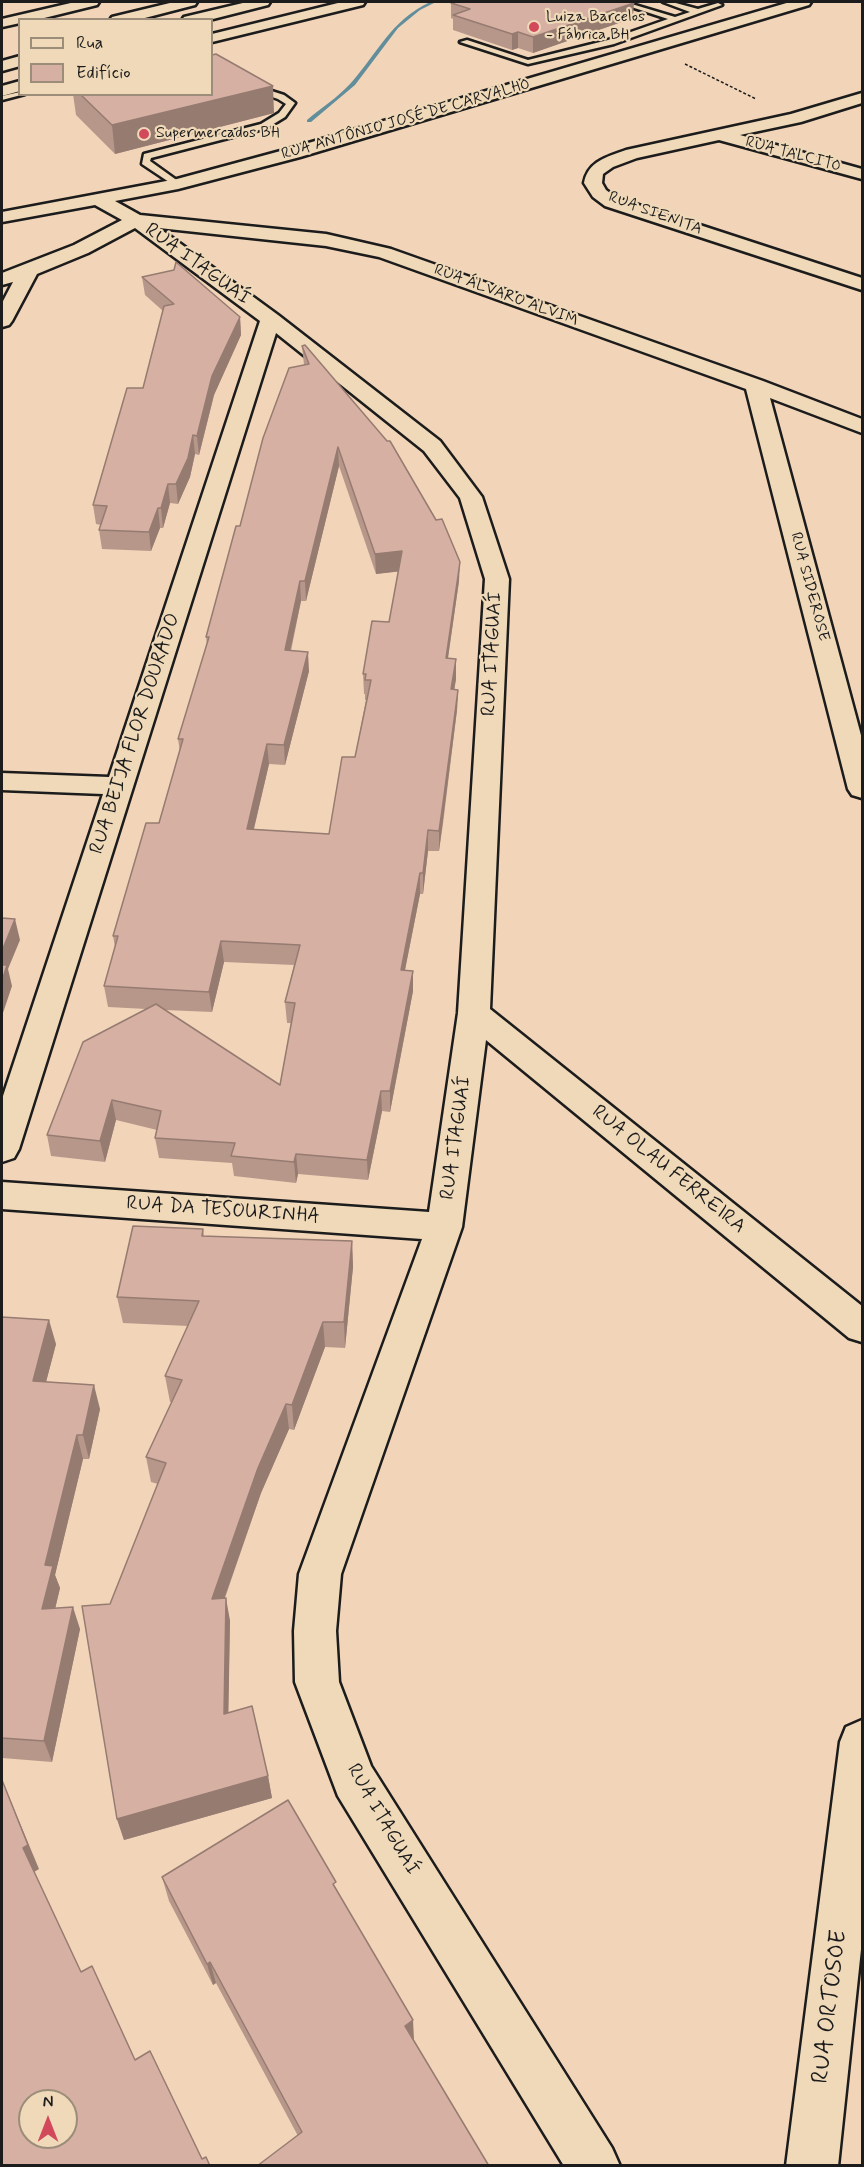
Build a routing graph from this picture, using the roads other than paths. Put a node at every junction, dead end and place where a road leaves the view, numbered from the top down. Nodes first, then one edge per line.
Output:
1 (92, 2) edge
2 (190, 2) edge
3 (263, 2) edge
4 (358, 2) edge
5 (619, 2) edge
6 (666, 2) edge
7 (804, 2) edge
8 (726, 3) edge
9 (696, 11) junction
10 (23, 18) edge
11 (125, 18) edge
12 (197, 18) edge
13 (18, 19) edge
14 (675, 19) junction
15 (2, 23) edge
16 (213, 38) edge
17 (464, 42) dead end
18 (18, 62) edge
19 (2, 66) edge
20 (213, 74) edge
21 (18, 87) edge
22 (2, 91) edge
23 (18, 95) edge
24 (2, 98) edge
25 (862, 98) edge
26 (723, 135) junction
27 (862, 174) edge
28 (178, 184) junction
29 (99, 200) junction
30 (2, 217) edge
31 (136, 220) junction
32 (29, 270) junction
33 (2, 279) edge
34 (862, 284) edge
35 (271, 319) junction
36 (2, 321) edge
37 (756, 385) junction
38 (862, 426) edge
39 (2, 781) edge
40 (119, 786) junction
41 (862, 789) edge
42 (474, 1013) junction
43 (2, 1149) edge
44 (2, 1196) edge
45 (444, 1227) junction
46 (862, 1327) edge
47 (862, 1742) edge
48 (594, 2166) edge
49 (812, 2166) edge

1 - 10 main road
2 - 11 main road
3 - 12 main road
4 - 16 main road
5 - 14 lane
6 - 9 lane
7 - 28 main road, RUA ANTÔNIO JOSÉ DE CARVALHO
8 - 9 lane
9 - 14 lane
13 - 15 main road
14 - 17 lane
18 - 19 main road
20 - 28 lane
21 - 22 main road
23 - 24 lane
25 - 26 main road, RUA SIENITA
26 - 27 main road, RUA TALCITO
26 - 34 main road, RUA SIENITA
28 - 29 main road, RUA ANTÔNIO JOSÉ DE CARVALHO
29 - 30 main road, RUA ANTÔNIO JOSÉ DE CARVALHO
29 - 31 main road, RUA ITAGUAÍ
31 - 32 main road
31 - 35 main road, RUA ITAGUAÍ
31 - 37 main road, RUA ÁLVARO ALVIM
32 - 33 main road
32 - 36 main road
35 - 40 main road, RUA BEIJA FLOR DOURADO
35 - 42 main road, RUA ITAGUAÍ
37 - 38 main road, RUA ÁLVARO ALVIM
37 - 41 main road, RUA SIDEROSE
39 - 40 main road
40 - 43 main road, RUA BEIJA FLOR DOURADO
42 - 45 main road, RUA ITAGUAÍ
42 - 46 main road, RUA OLAU FERREIRA
44 - 45 main road, RUA DA TESOURINHA
45 - 48 main road, RUA ITAGUAÍ
47 - 49 main road, RUA ORTOSOE

